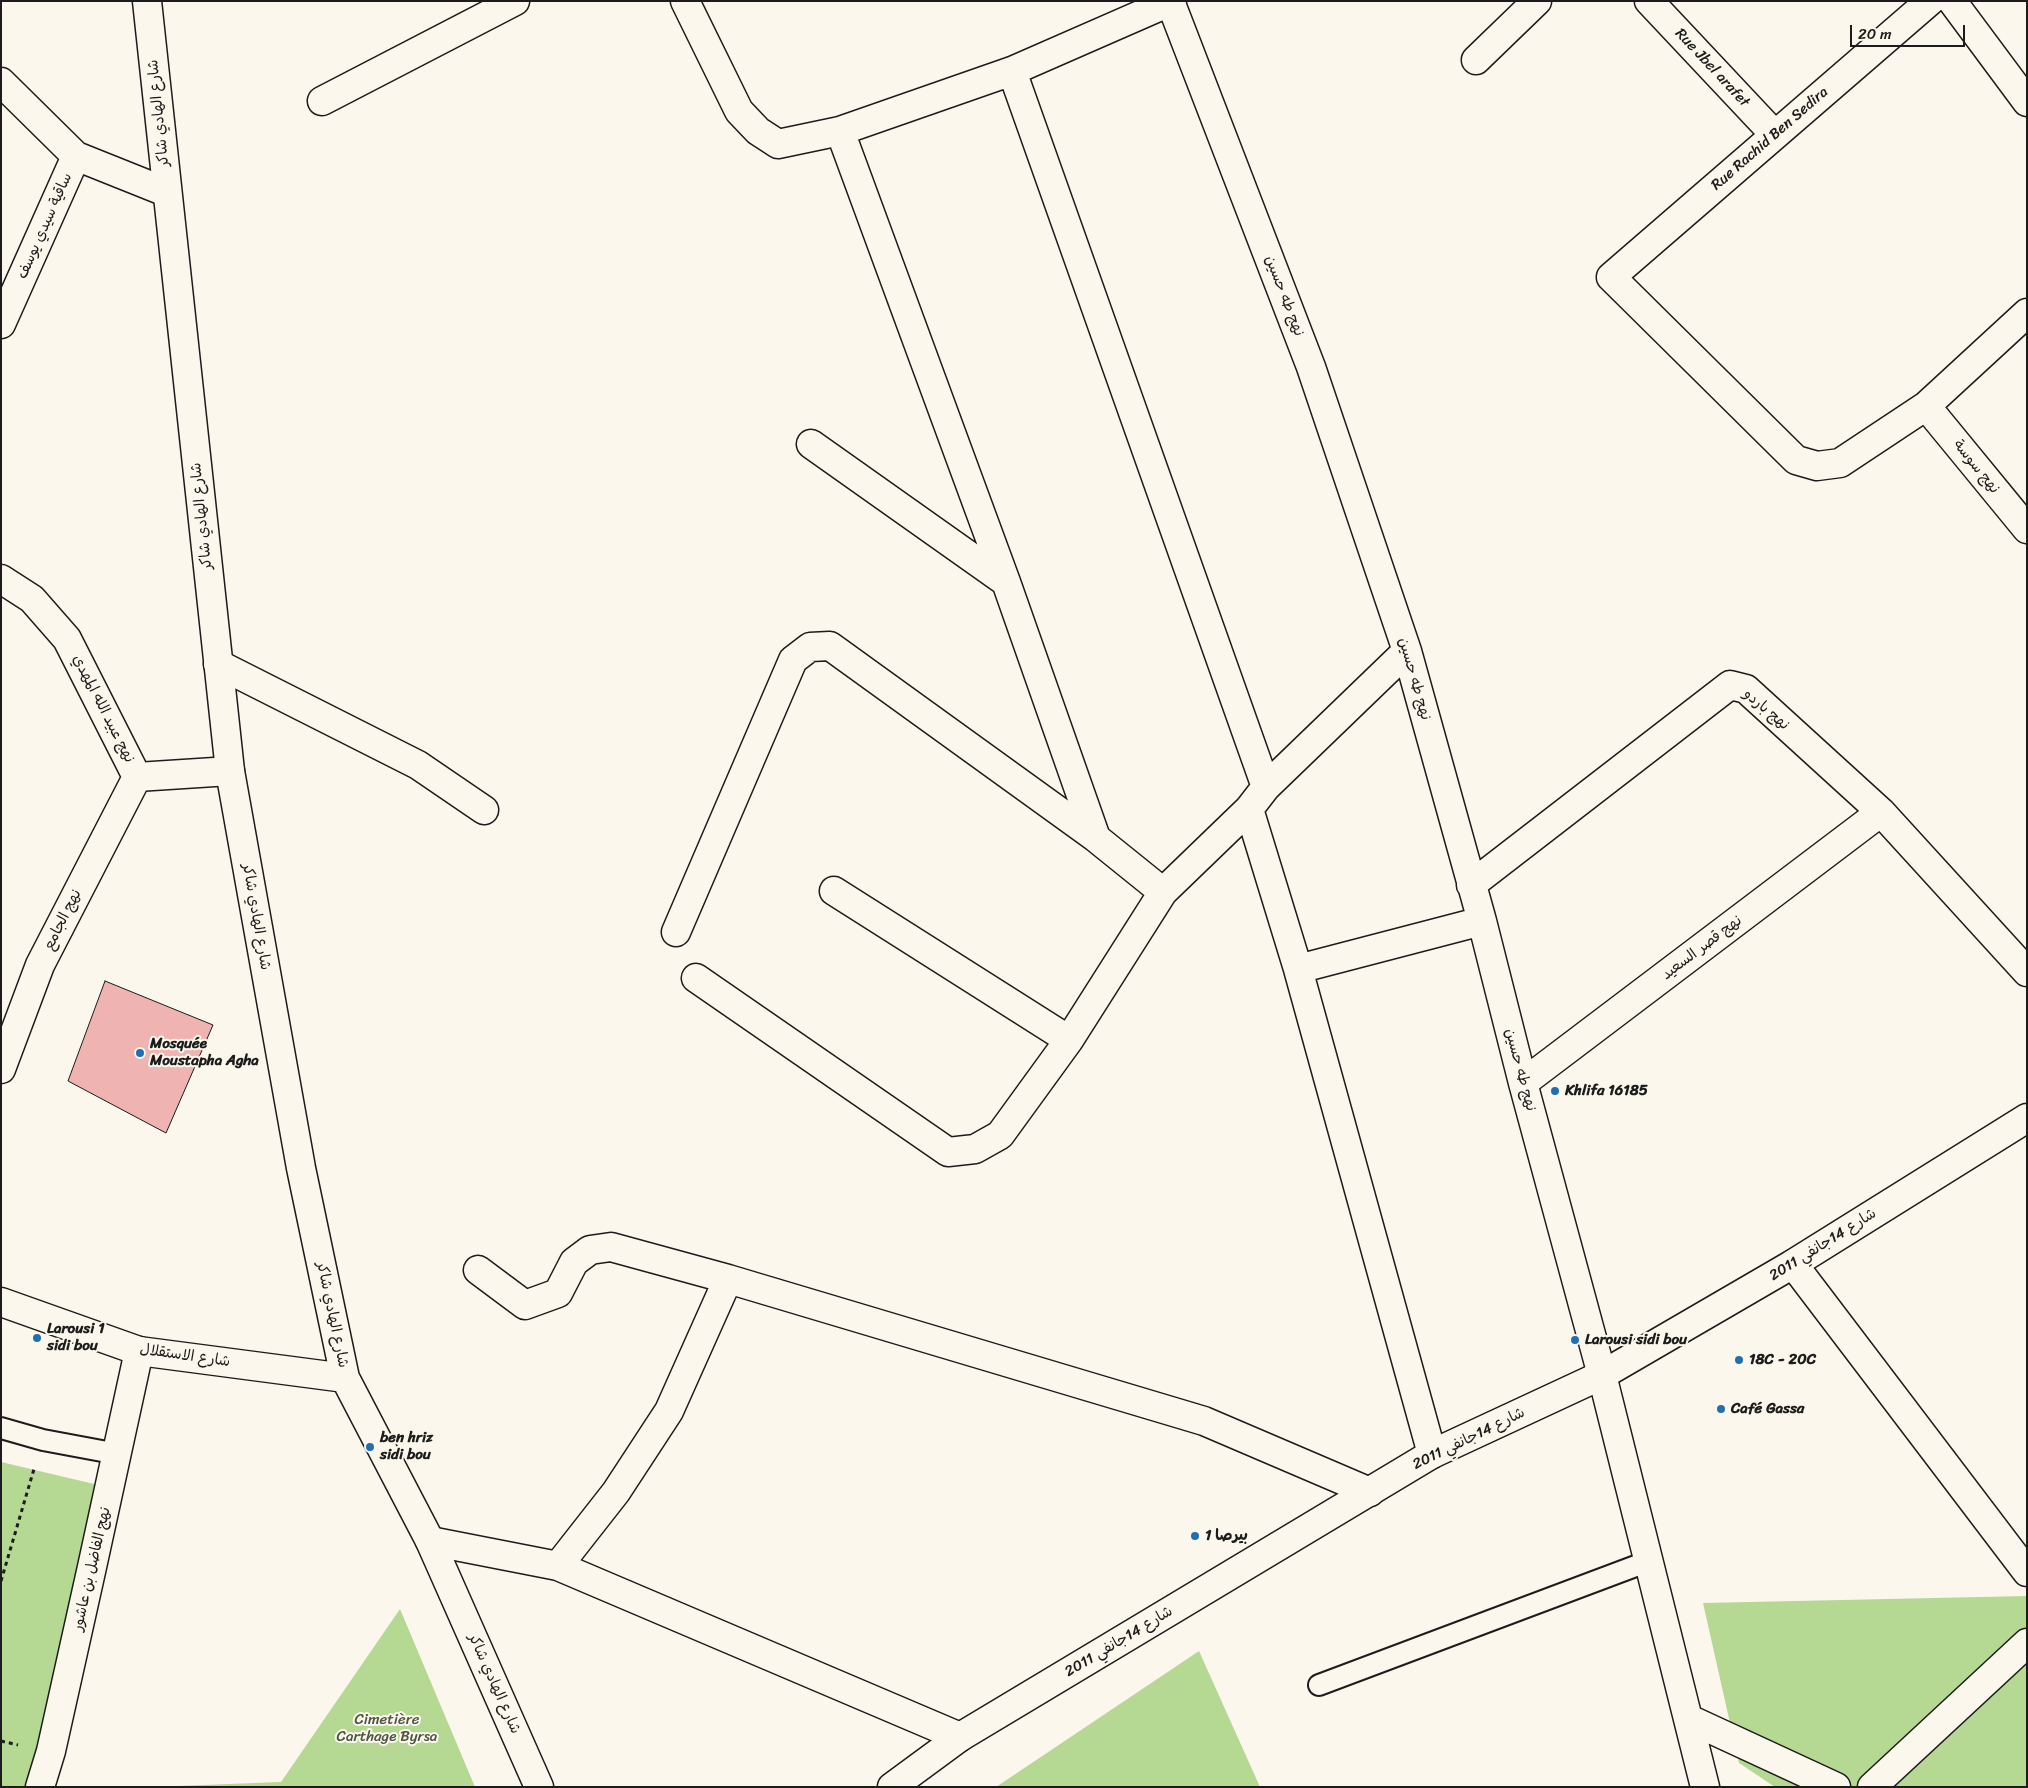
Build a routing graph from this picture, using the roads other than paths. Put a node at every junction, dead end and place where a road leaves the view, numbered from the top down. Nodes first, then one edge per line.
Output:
1 (148, 1) edge
2 (515, 1) edge
3 (685, 1) edge
4 (1537, 1) edge
5 (1649, 1) edge
6 (1930, 1) edge
7 (1952, 1) edge
8 (1171, 2) edge
9 (1476, 60) dead end
10 (1012, 71) junction
11 (1, 82) edge
12 (322, 101) dead end
13 (2027, 102) edge
14 (840, 131) junction
15 (1775, 136) junction
16 (76, 156) junction
17 (166, 192) junction
18 (2027, 313) edge
19 (1, 324) edge
20 (1926, 406) junction
21 (811, 444) dead end
22 (2027, 529) edge
23 (1, 579) edge
24 (1006, 582) junction
25 (1407, 651) junction
26 (218, 664) junction
27 (230, 771) junction
28 (137, 777) junction
29 (1266, 787) junction
30 (1249, 809) junction
31 (484, 810) dead end
32 (1881, 812) junction
33 (1096, 838) junction
34 (1471, 885) junction
35 (834, 891) dead end
36 (1163, 892) junction
37 (1482, 921) junction
38 (676, 932) dead end
39 (1298, 969) junction
40 (2027, 972) edge
41 (696, 978) dead end
42 (1069, 1040) junction
43 (1, 1069) edge
44 (1523, 1084) junction
45 (2027, 1118) edge
46 (1793, 1264) junction
47 (478, 1270) dead end
48 (728, 1279) junction
49 (1, 1302) edge
50 (139, 1351) junction
51 (1602, 1375) junction
52 (345, 1378) junction
53 (1, 1428) edge
54 (118, 1454) junction
55 (1432, 1454) junction
56 (1370, 1492) junction
57 (430, 1541) junction
58 (1649, 1561) junction
59 (558, 1566) junction
60 (2027, 1572) edge
61 (2027, 1643) edge
62 (1319, 1686) dead end
63 (1689, 1719) junction
64 (960, 1737) junction
65 (40, 1787) edge
66 (539, 1787) edge
67 (892, 1787) edge
68 (1705, 1787) edge
69 (1836, 1787) edge
70 (1872, 1787) edge

1 - 17 street, شارع الهادي شاكر
2 - 12 street
3 - 14 street
4 - 9 street
5 - 15 street, Rue Jbel arafet
6 - 15 street, Rue Rachid Ben Sedira
7 - 13 street
8 - 10 street
8 - 25 street, نهج طه حسين
10 - 14 street
10 - 29 street
11 - 16 street
14 - 24 street
15 - 20 street, Rue Rachid Ben Sedira
16 - 17 street
16 - 19 street, ساقية سيدي يوسف
17 - 26 street, شارع الهادي شاكر
18 - 20 street
20 - 22 street, نهج سوسة
21 - 24 street
23 - 28 street, نهج عبيد الله المهدي
24 - 33 street
25 - 29 street
25 - 34 street, نهج طه حسين
26 - 27 street, شارع الهادي شاكر
26 - 31 street
27 - 28 street, نهج عبيد الله المهدي
27 - 52 street, شارع الهادي شاكر
28 - 43 street, نهج الجامع
29 - 30 street
30 - 36 street
30 - 39 street
32 - 34 street, نهج باردو
32 - 40 street, نهج باردو
32 - 44 street, نهج قصر السعيد
33 - 36 street
33 - 38 street
34 - 37 street, نهج طه حسين
35 - 42 street
36 - 42 street
37 - 39 street
37 - 44 street, نهج طه حسين
39 - 55 street
41 - 42 street
44 - 51 street, نهج طه حسين
45 - 46 street, شارع 14جانفي 2011
46 - 51 street, شارع 14جانفي 2011
46 - 60 street
47 - 48 street
48 - 56 street
48 - 59 street
49 - 50 street, شارع الاستقلال
50 - 52 street, شارع الاستقلال
50 - 54 street, نهج الفاضل بن عاشور
51 - 55 street, شارع 14جانفي 2011
51 - 58 street, نهج طه حسين
52 - 57 street, شارع الهادي شاكر
53 - 54 lane
54 - 65 street, نهج الفاضل بن عاشور
55 - 56 street, شارع 14جانفي 2011
56 - 64 street, شارع 14جانفي 2011
57 - 59 street
57 - 66 street, شارع الهادي شاكر
58 - 62 lane
58 - 63 street, نهج طه حسين
59 - 64 street
61 - 70 street
63 - 68 street, نهج طه حسين
63 - 69 street
64 - 67 street, شارع 14جانفي 2011

